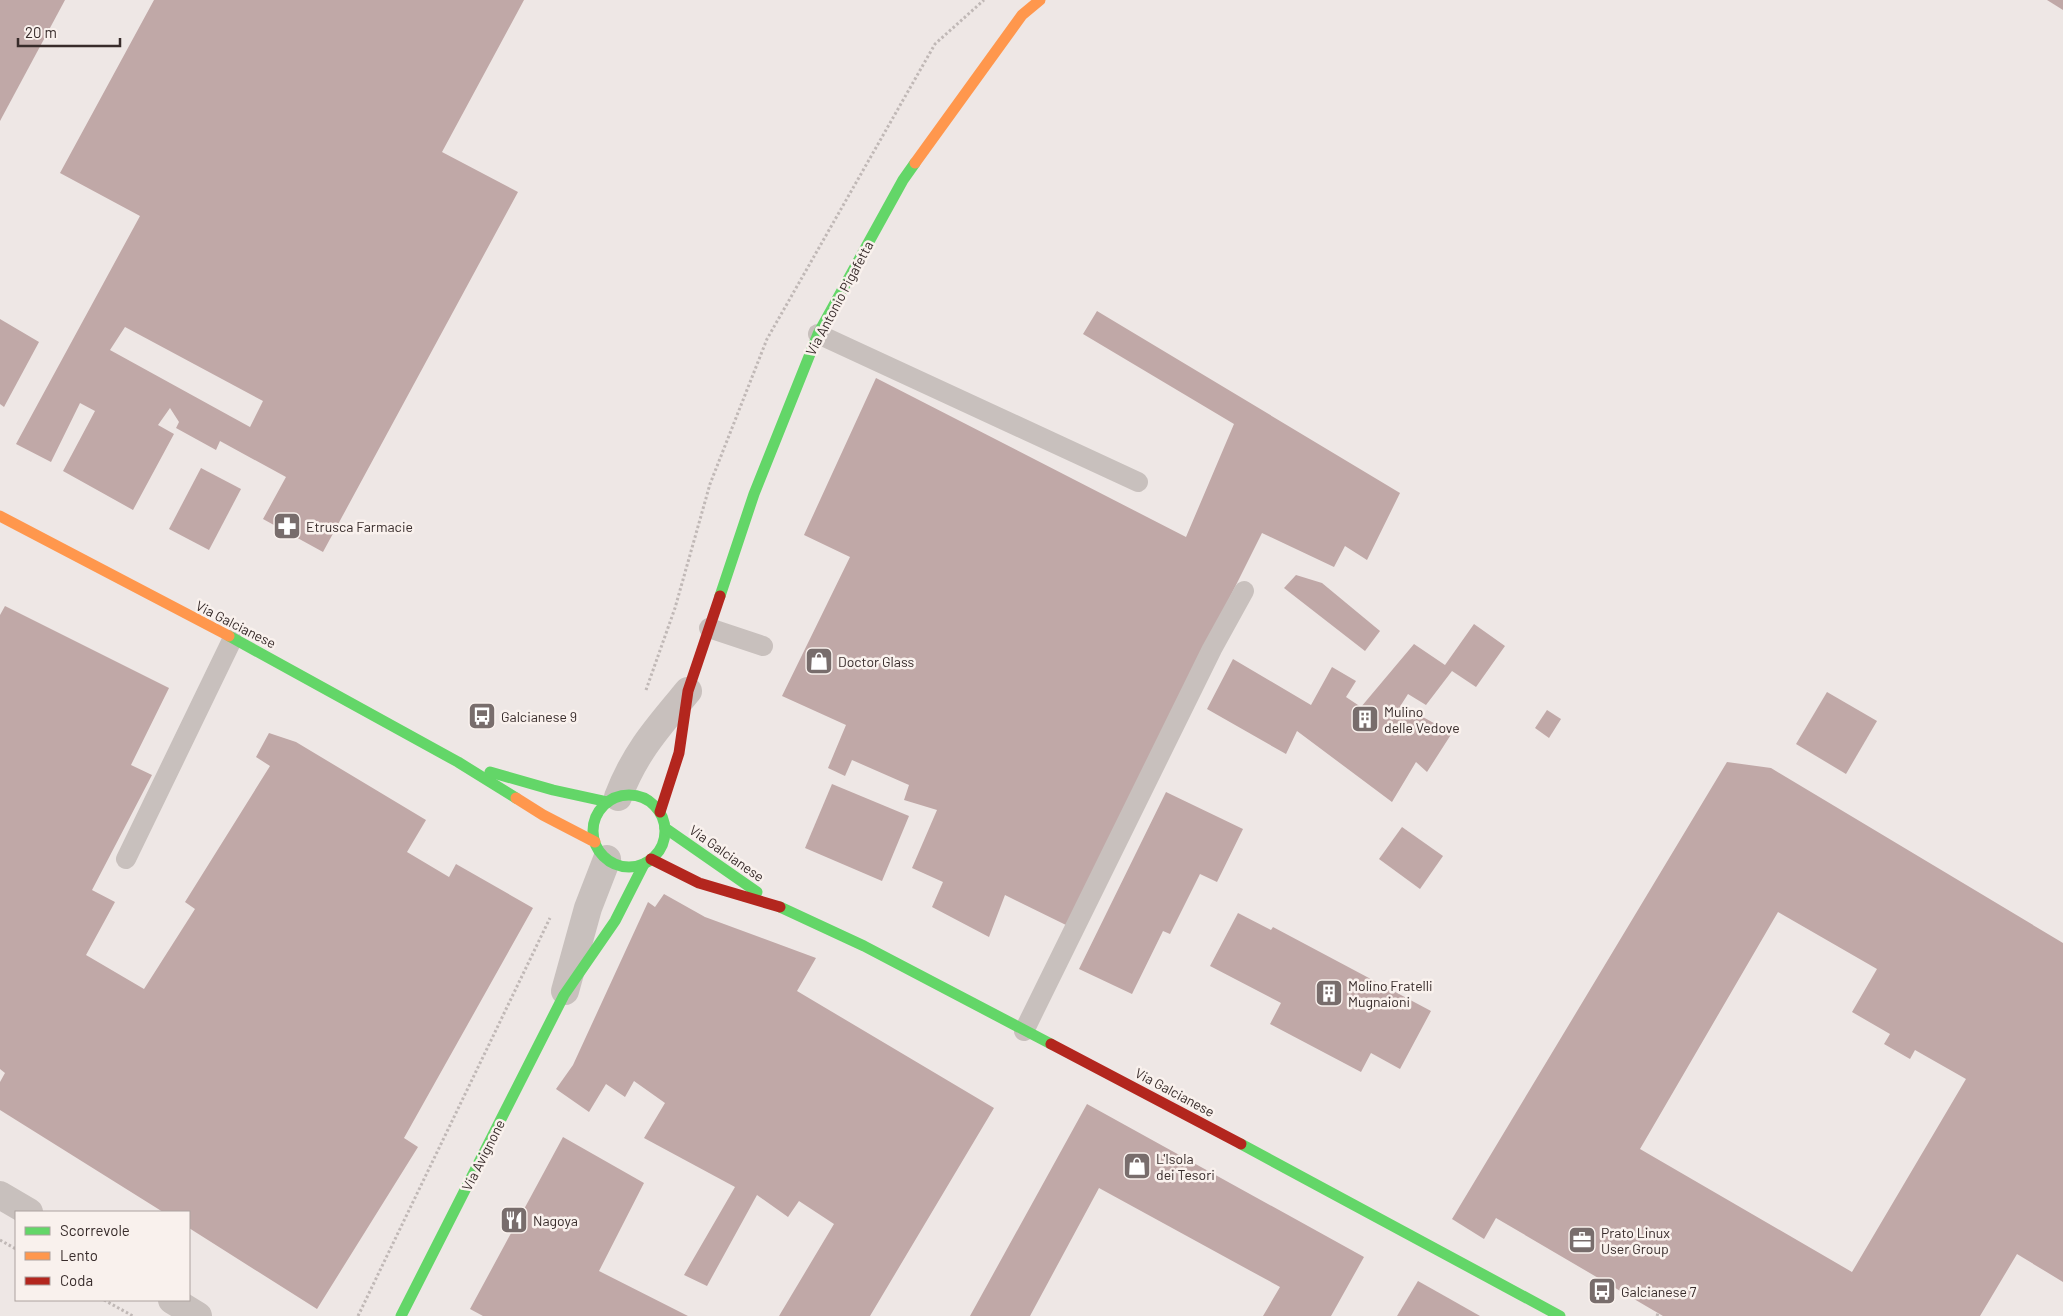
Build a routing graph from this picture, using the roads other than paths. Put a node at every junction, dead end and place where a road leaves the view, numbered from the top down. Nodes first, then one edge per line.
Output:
1 (1040, 0) edge
2 (818, 334) junction
3 (1138, 482) dead end
4 (0, 516) edge
5 (1244, 591) dead end
6 (709, 628) junction
7 (232, 640) junction
8 (763, 646) dead end
9 (688, 691) junction
10 (458, 762) junction
11 (613, 800) junction
12 (660, 812) junction
13 (665, 828) junction
14 (601, 851) junction
15 (126, 859) dead end
16 (648, 861) junction
17 (772, 903) junction
18 (564, 995) junction
19 (1024, 1031) junction
20 (0, 1195) edge
21 (27, 1211) edge
22 (174, 1301) edge
23 (198, 1316) edge
24 (401, 1316) edge
25 (1560, 1316) edge

1 - 2 street, Via Antonio Pigafetta
2 - 3 lane
2 - 6 street, Via Antonio Pigafetta
4 - 7 street, Via Galcianese
5 - 19 lane
6 - 8 lane
6 - 9 street, Via Antonio Pigafetta
7 - 10 street, Via Galcianese
7 - 15 lane
9 - 11 street, Via Antonio Pigafetta
9 - 12 street, Via Antonio Pigafetta
10 - 11 street, Via Galcianese
10 - 14 street, Via Galcianese
11 - 12 street, Via Galcianese
11 - 14 street
12 - 13 street
13 - 16 street
13 - 17 street, Via Galcianese
14 - 16 street, Via Galcianese
14 - 18 street, Via Avignone
16 - 17 street, Via Galcianese
16 - 18 street, Via Avignone
17 - 19 street, Via Galcianese
18 - 24 street, Via Avignone
19 - 25 street, Via Galcianese
20 - 21 street
22 - 23 street

